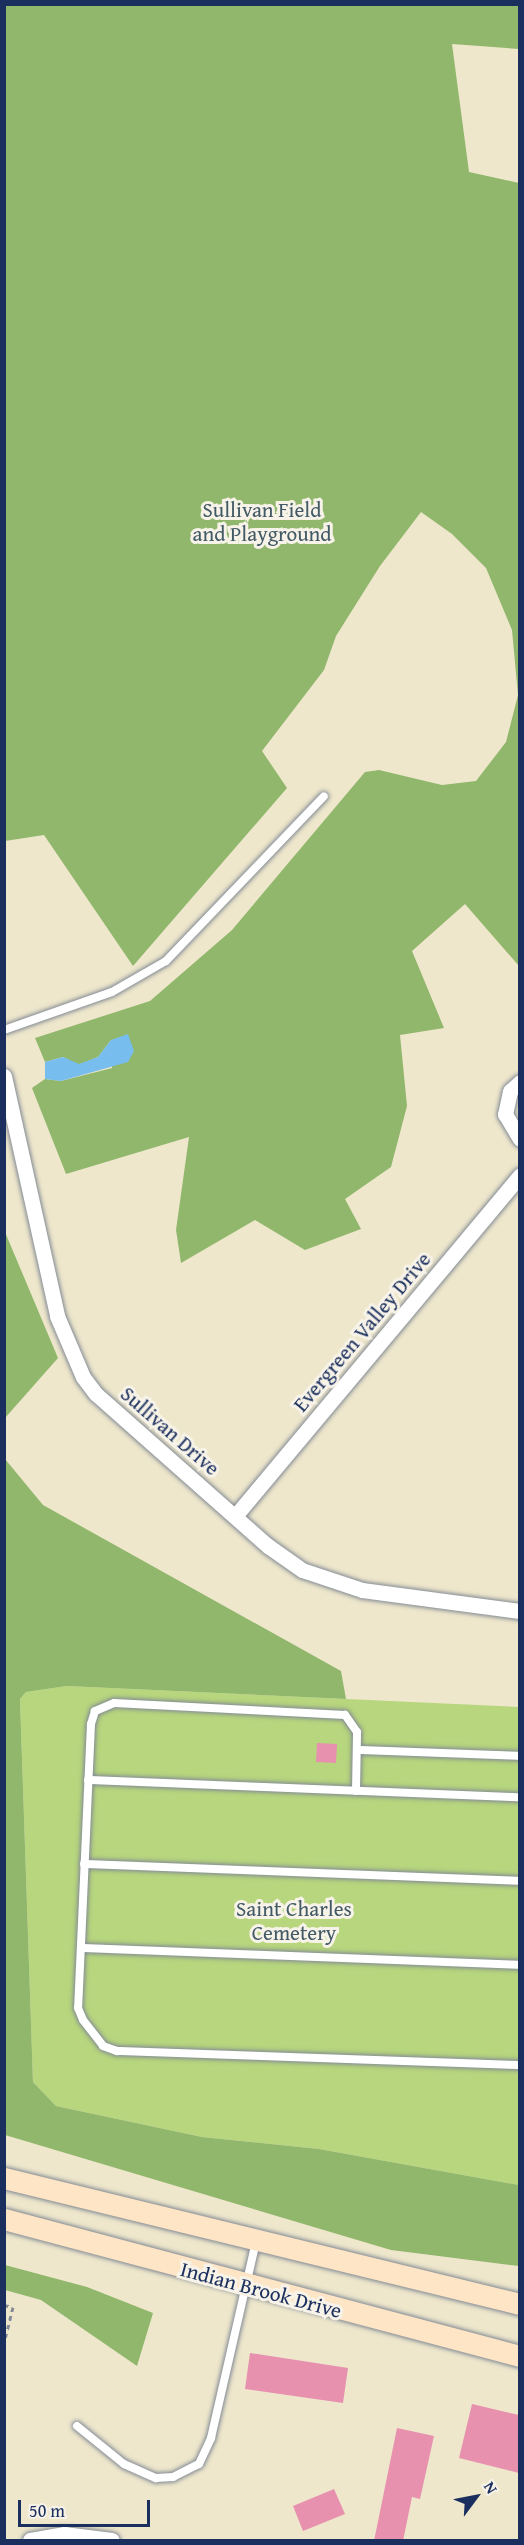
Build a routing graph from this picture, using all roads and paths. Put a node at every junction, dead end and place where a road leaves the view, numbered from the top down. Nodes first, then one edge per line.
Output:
1 (324, 796) dead end
2 (4, 1030) edge
3 (4, 1076) edge
4 (519, 1082) edge
5 (519, 1139) edge
6 (519, 1174) edge
7 (236, 1515) junction
8 (519, 1611) edge
9 (358, 1750) junction
10 (519, 1756) edge
11 (88, 1780) junction
12 (356, 1791) junction
13 (519, 1797) edge
14 (84, 1864) junction
15 (519, 1881) edge
16 (81, 1948) junction
17 (519, 1965) edge
18 (519, 2065) edge
19 (4, 2178) edge
20 (4, 2219) edge
21 (256, 2241) junction
22 (245, 2286) junction
23 (519, 2304) edge
24 (4, 2305) edge
25 (4, 2344) edge
26 (519, 2356) edge
27 (77, 2426) dead end
28 (30, 2541) edge
29 (112, 2541) edge

1 - 2 lane
3 - 7 street, Sullivan Drive
4 - 5 street
6 - 7 street, Evergreen Valley Drive
7 - 8 street, Sullivan Drive
9 - 10 lane
9 - 11 lane
9 - 12 lane
11 - 12 lane
11 - 14 lane
12 - 13 lane
14 - 15 lane
14 - 16 lane
16 - 17 lane
16 - 18 lane
19 - 21 main road, Indian Brook Drive
20 - 22 main road, Indian Brook Drive
21 - 22 lane
21 - 23 main road, Indian Brook Drive
22 - 26 main road, Indian Brook Drive
22 - 27 lane
24 - 25 path
28 - 29 street

